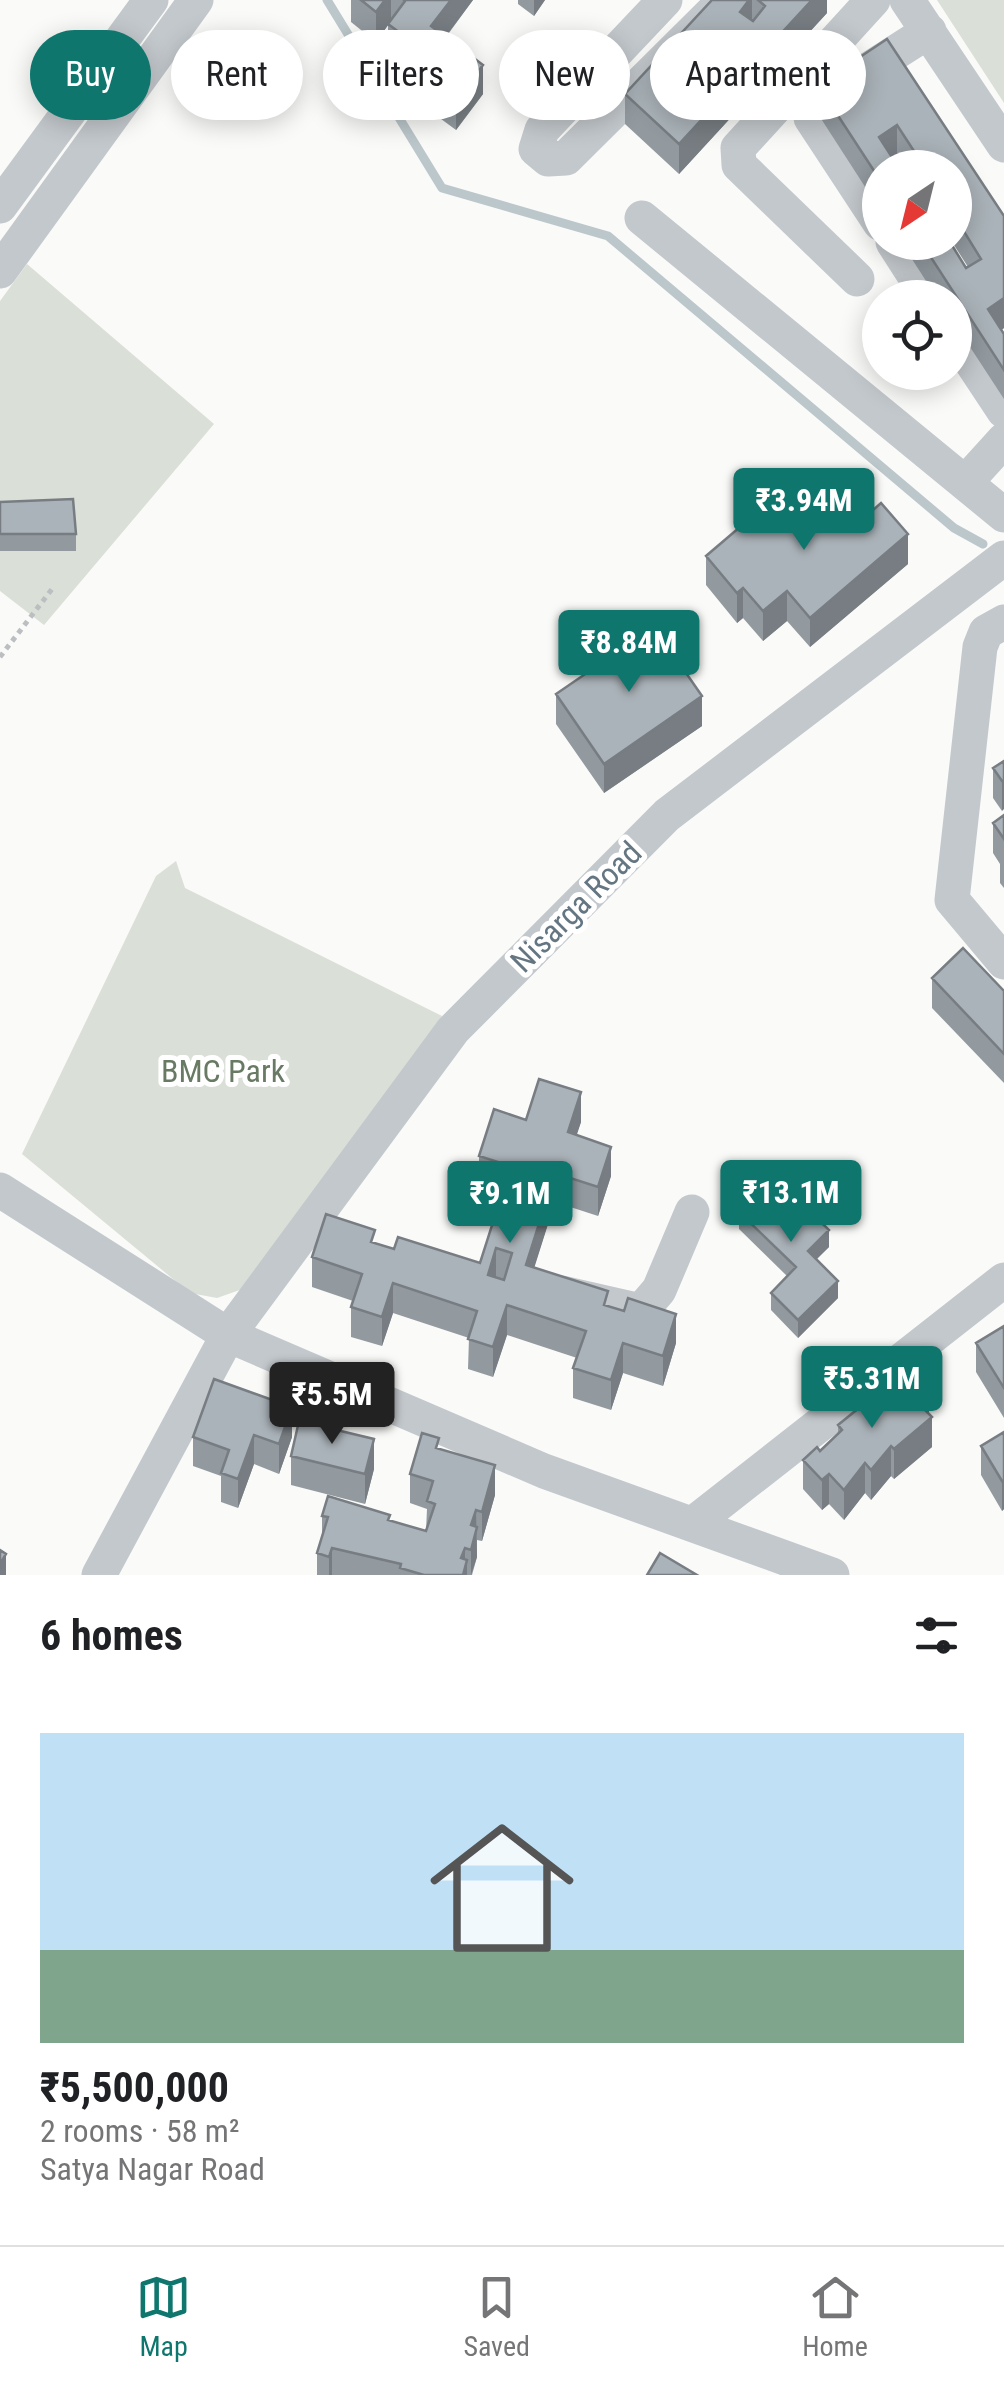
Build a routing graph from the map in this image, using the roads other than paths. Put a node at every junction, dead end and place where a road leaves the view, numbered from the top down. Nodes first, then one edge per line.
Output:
1 (151, 0) edge
2 (196, 0) edge
3 (666, 0) edge
4 (726, 0) edge
5 (873, 0) edge
6 (907, 0) edge
7 (929, 31) junction
8 (1004, 145) edge
9 (862, 196) edge
10 (0, 206) edge
11 (642, 218) dead end
12 (0, 271) edge
13 (857, 279) dead end
14 (972, 362) edge
15 (1004, 411) edge
16 (1004, 440) edge
17 (965, 483) junction
18 (1004, 515) edge
19 (1004, 558) edge
20 (1004, 622) edge
21 (1004, 962) edge
22 (0, 1190) edge
23 (692, 1212) dead end
24 (303, 1233) junction
25 (340, 1241) edge
26 (1004, 1280) edge
27 (543, 1288) edge
28 (228, 1335) junction
29 (694, 1522) junction
30 (99, 1575) edge
31 (832, 1575) edge

1 - 10 street
2 - 12 street
3 - 4 street
5 - 13 street
6 - 7 street
7 - 8 street
7 - 9 street
11 - 17 street
14 - 15 street
16 - 17 street
17 - 18 street
19 - 24 street, Nisarga Road
20 - 21 street
22 - 28 street
23 - 27 street
24 - 25 street
24 - 28 street, Nisarga Road
26 - 29 street
28 - 29 street
28 - 30 street, Nisarga Road
29 - 31 street

